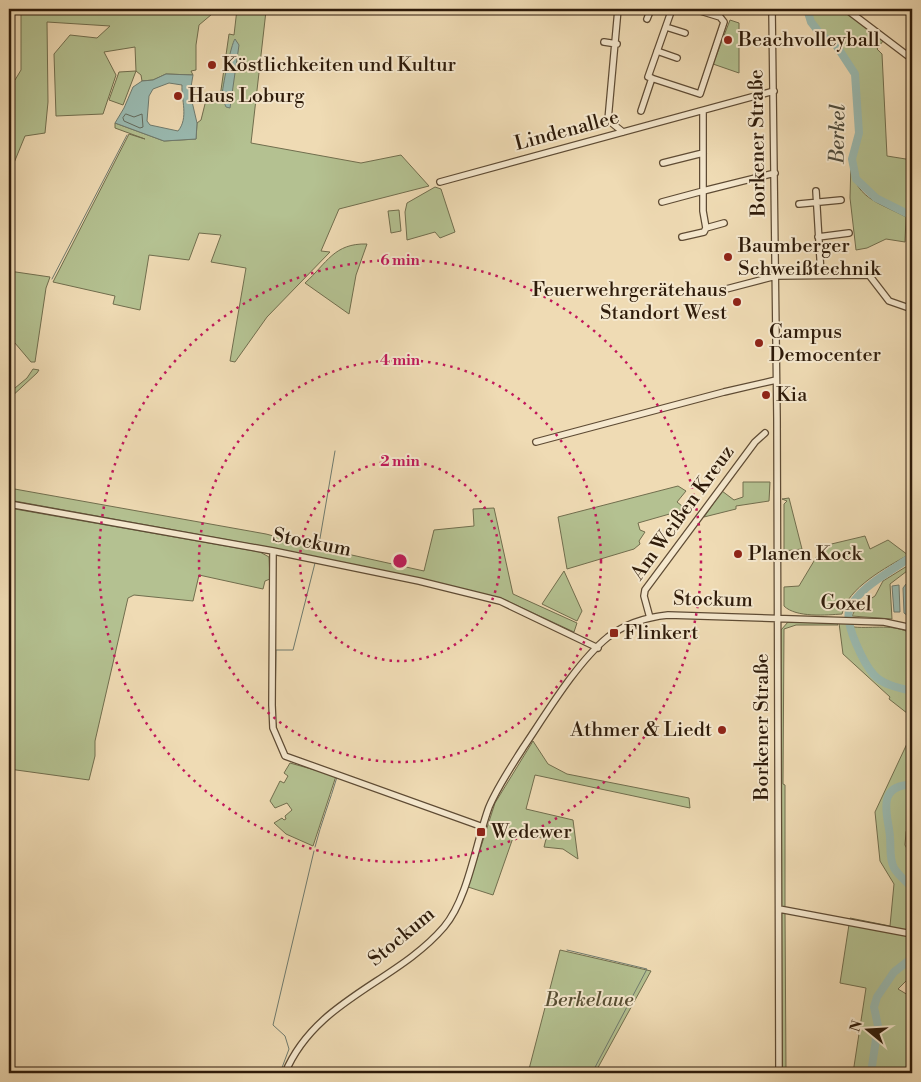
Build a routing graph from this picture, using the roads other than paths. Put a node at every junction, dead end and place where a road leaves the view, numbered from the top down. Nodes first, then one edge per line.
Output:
1 (618, 9) edge
2 (651, 9) edge
3 (672, 9) edge
4 (694, 9) edge
5 (772, 9) edge
6 (846, 9) edge
7 (704, 10) edge
8 (647, 19) dead end
9 (666, 27) junction
10 (685, 33) dead end
11 (604, 42) dead end
12 (616, 44) junction
13 (657, 52) junction
14 (677, 58) dead end
15 (912, 59) edge
16 (652, 78) junction
17 (774, 91) junction
18 (641, 111) dead end
19 (703, 111) junction
20 (623, 132) junction
21 (703, 153) junction
22 (663, 163) dead end
23 (775, 173) junction
24 (440, 182) dead end
25 (703, 191) junction
26 (816, 191) dead end
27 (841, 200) dead end
28 (662, 202) dead end
29 (799, 204) dead end
30 (818, 204) junction
31 (724, 223) dead end
32 (706, 228) junction
33 (849, 233) dead end
34 (682, 237) dead end
35 (818, 237) junction
36 (821, 275) junction
37 (776, 276) junction
38 (711, 293) dead end
39 (912, 308) edge
40 (776, 380) junction
41 (765, 433) dead end
42 (536, 442) dead end
43 (9, 504) edge
44 (273, 551) junction
45 (650, 618) junction
46 (777, 618) junction
47 (912, 628) edge
48 (598, 648) junction
49 (483, 827) junction
50 (779, 908) junction
51 (912, 934) edge
52 (285, 1073) edge
53 (780, 1073) edge

1 - 12 street
2 - 8 street
3 - 9 street
4 - 7 street
5 - 17 street, Borkener Straße
6 - 15 street
7 - 16 street
9 - 10 street
9 - 13 street
11 - 12 street
12 - 20 street
13 - 14 street
13 - 16 street
16 - 18 street
17 - 19 street, Lindenallee
17 - 23 street, Borkener Straße
19 - 20 street, Lindenallee
19 - 21 street
20 - 24 street, Lindenallee
21 - 22 street
21 - 25 street
23 - 25 street
23 - 37 street, Borkener Straße
25 - 28 street
25 - 32 street
26 - 30 street
27 - 30 street
29 - 30 street
30 - 35 street
31 - 32 street
32 - 34 street
33 - 35 street
35 - 36 street
36 - 37 street
36 - 39 street
37 - 38 street
37 - 40 street, Borkener Straße
40 - 42 street
40 - 46 street, Borkener Straße
41 - 45 street, Am Weißen Kreuz
43 - 44 street, Stockum
44 - 48 street, Stockum
44 - 49 street
45 - 46 street, Stockum
45 - 48 street, Stockum
46 - 47 street, Goxel
46 - 50 street, Borkener Straße
48 - 49 street, Stockum
49 - 52 street, Stockum
50 - 51 street
50 - 53 street, Borkener Straße

